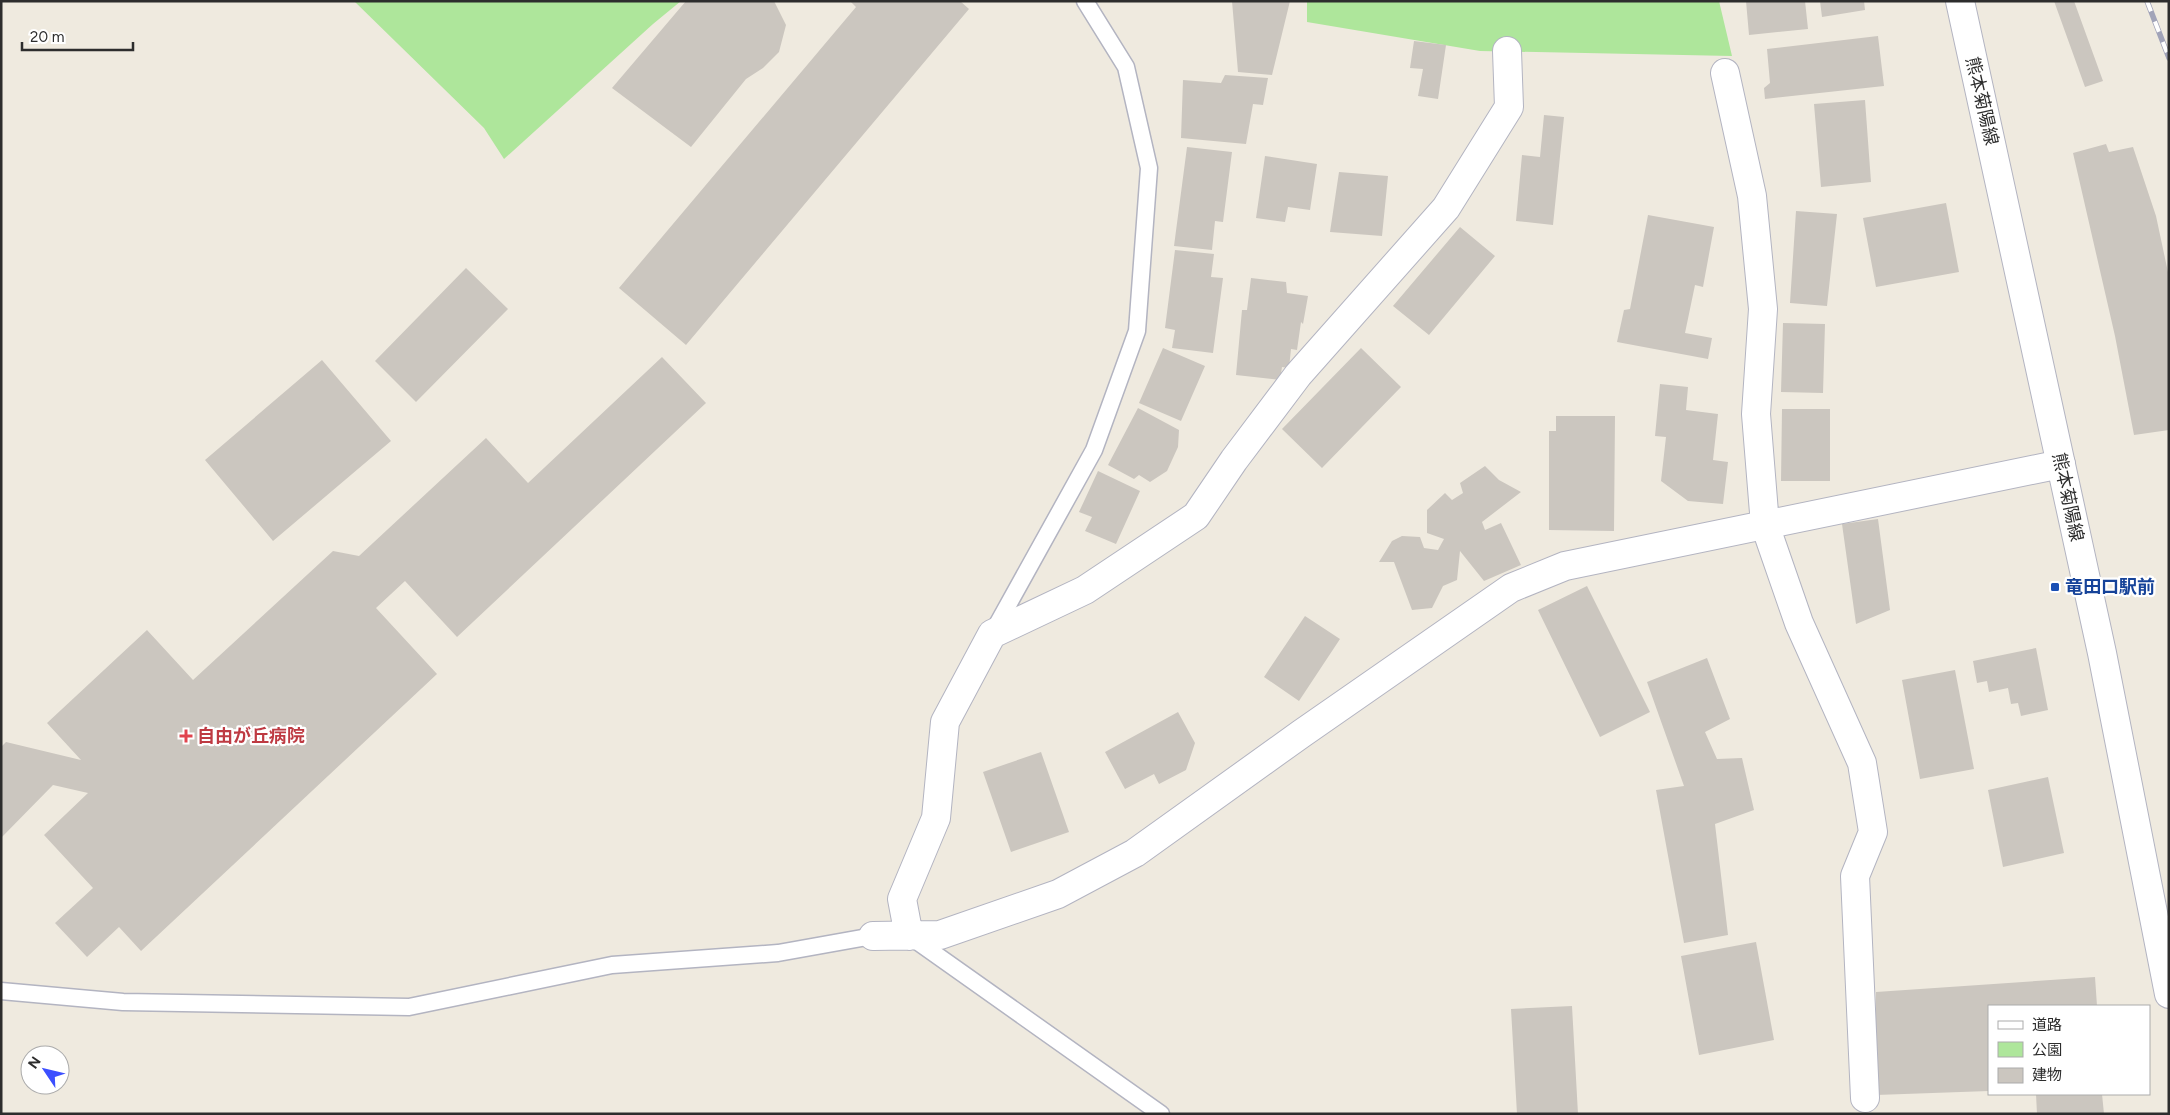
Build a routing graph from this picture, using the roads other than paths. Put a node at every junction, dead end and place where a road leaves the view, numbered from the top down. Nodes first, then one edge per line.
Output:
1 (1085, 1) edge
2 (1960, 1) edge
3 (1507, 51) dead end
4 (1726, 73) dead end
5 (2061, 464) junction
6 (1765, 525) junction
7 (992, 634) junction
8 (873, 936) joint
9 (909, 936) junction
10 (1, 991) edge
11 (2169, 994) edge
12 (1865, 1098) dead end
13 (1161, 1114) edge

1 - 7 lane
2 - 5 street, 熊本菊陽線
3 - 7 street
4 - 6 street
5 - 6 street
5 - 11 street, 熊本菊陽線
6 - 9 street
6 - 12 street
7 - 9 street
8 - 9 street
8 - 10 lane
9 - 13 lane

